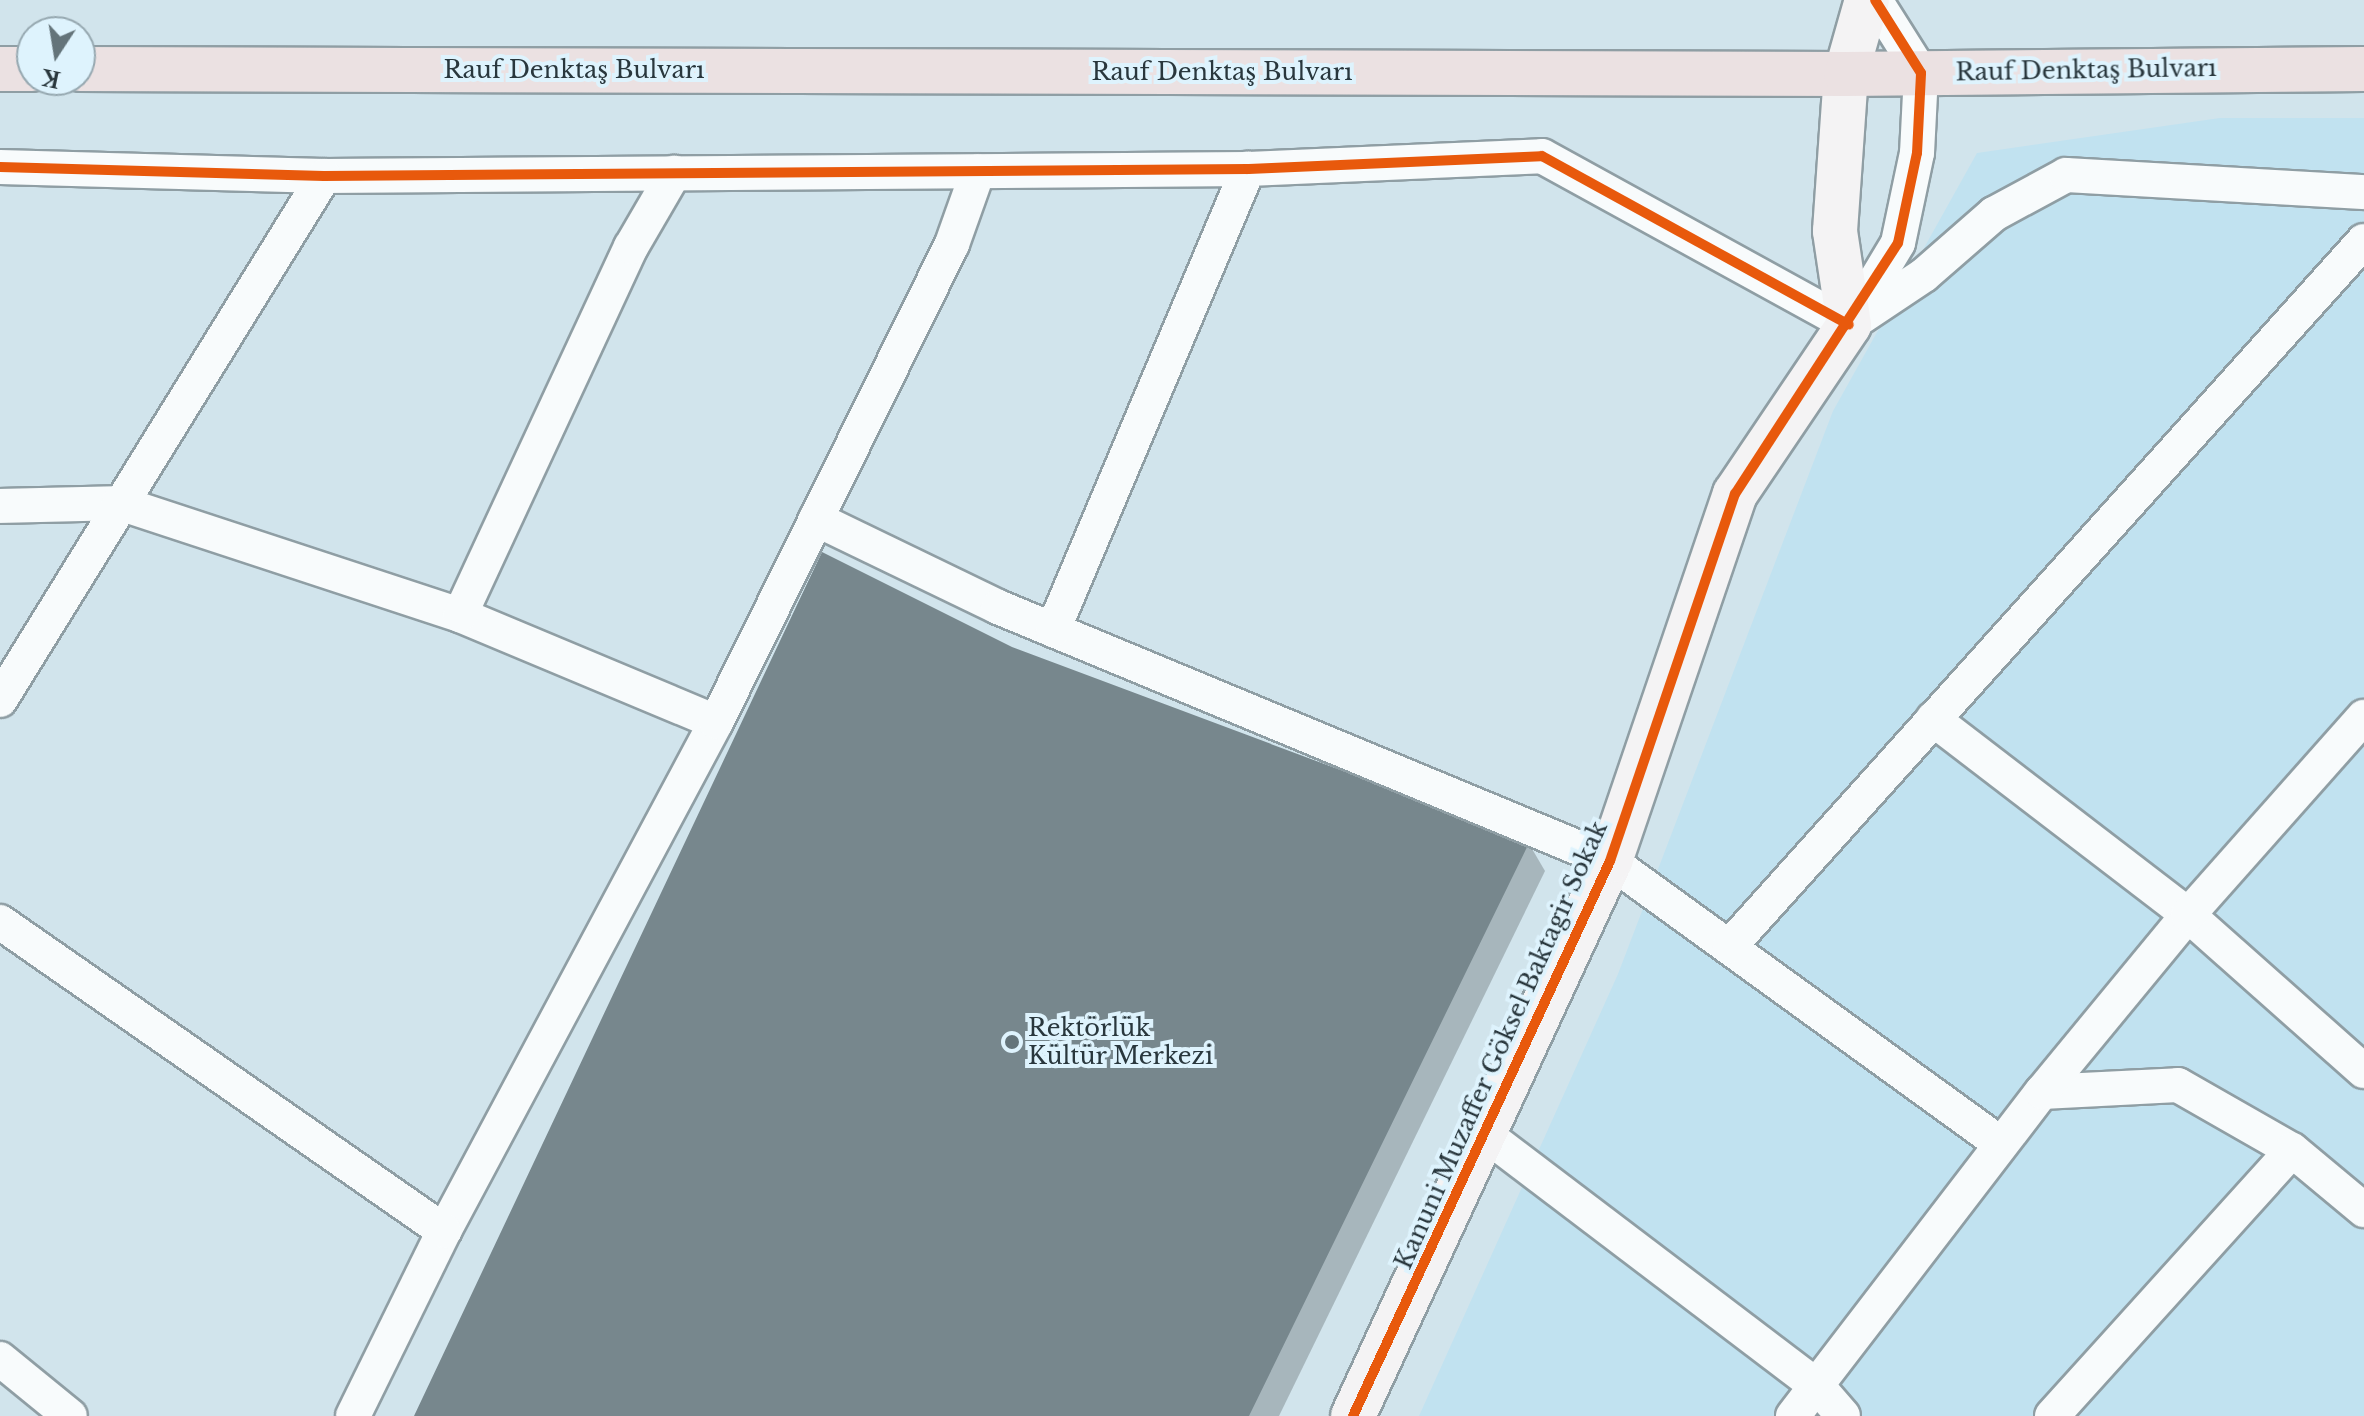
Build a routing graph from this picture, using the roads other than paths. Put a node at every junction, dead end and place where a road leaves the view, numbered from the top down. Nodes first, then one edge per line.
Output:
1 (1867, 0) edge
2 (1875, 0) edge
3 (96, 69) edge
4 (2364, 69) edge
5 (1921, 73) junction
6 (1846, 74) junction
7 (0, 167) edge
8 (1248, 169) junction
9 (978, 171) junction
10 (674, 173) junction
11 (324, 176) junction
12 (2364, 192) edge
13 (2364, 241) edge
14 (1849, 325) junction
15 (119, 503) junction
16 (0, 506) edge
17 (816, 519) junction
18 (460, 615) junction
19 (1053, 630) junction
20 (0, 700) edge
21 (1933, 719) junction
22 (2362, 721) edge
23 (716, 722) junction
24 (1610, 861) junction
25 (2188, 915) junction
26 (0, 922) edge
27 (1730, 946) junction
28 (2364, 1071) edge
29 (2042, 1092) junction
30 (1486, 1135) junction
31 (2000, 1143) junction
32 (2292, 1150) junction
33 (2364, 1210) edge
34 (444, 1231) junction
35 (0, 1359) edge
36 (1818, 1387) junction
37 (70, 1416) edge
38 (353, 1416) edge
39 (1353, 1416) edge
40 (1793, 1416) edge
41 (1843, 1416) edge
42 (2052, 1416) edge

1 - 6 street
2 - 5 street
3 - 6 highway, Rauf Denktaş Bulvarı
4 - 5 highway, Rauf Denktaş Bulvarı
5 - 6 highway, Rauf Denktaş Bulvarı
5 - 14 street, Kanuni Muzaffer Göksel Baktagir Sokak
6 - 14 street
7 - 11 street
8 - 9 street
8 - 14 street
8 - 19 street
9 - 10 street
9 - 17 street
10 - 11 street
10 - 18 street
11 - 15 street
12 - 14 street
13 - 21 street
14 - 24 street, Kanuni Muzaffer Göksel Baktagir Sokak
15 - 16 street
15 - 18 street
15 - 20 street
17 - 19 street
17 - 23 street
18 - 23 street
19 - 24 street
21 - 25 street
21 - 27 street
22 - 25 street
23 - 34 street
24 - 27 street
24 - 30 street, Kanuni Muzaffer Göksel Baktagir Sokak
25 - 28 street
25 - 29 street
26 - 34 street
27 - 31 street
29 - 31 street
29 - 32 street
30 - 36 street
30 - 39 street, Kanuni Muzaffer Göksel Baktagir Sokak
31 - 36 street
32 - 33 street
32 - 42 street
34 - 38 street
35 - 37 street
36 - 40 street
36 - 41 street

